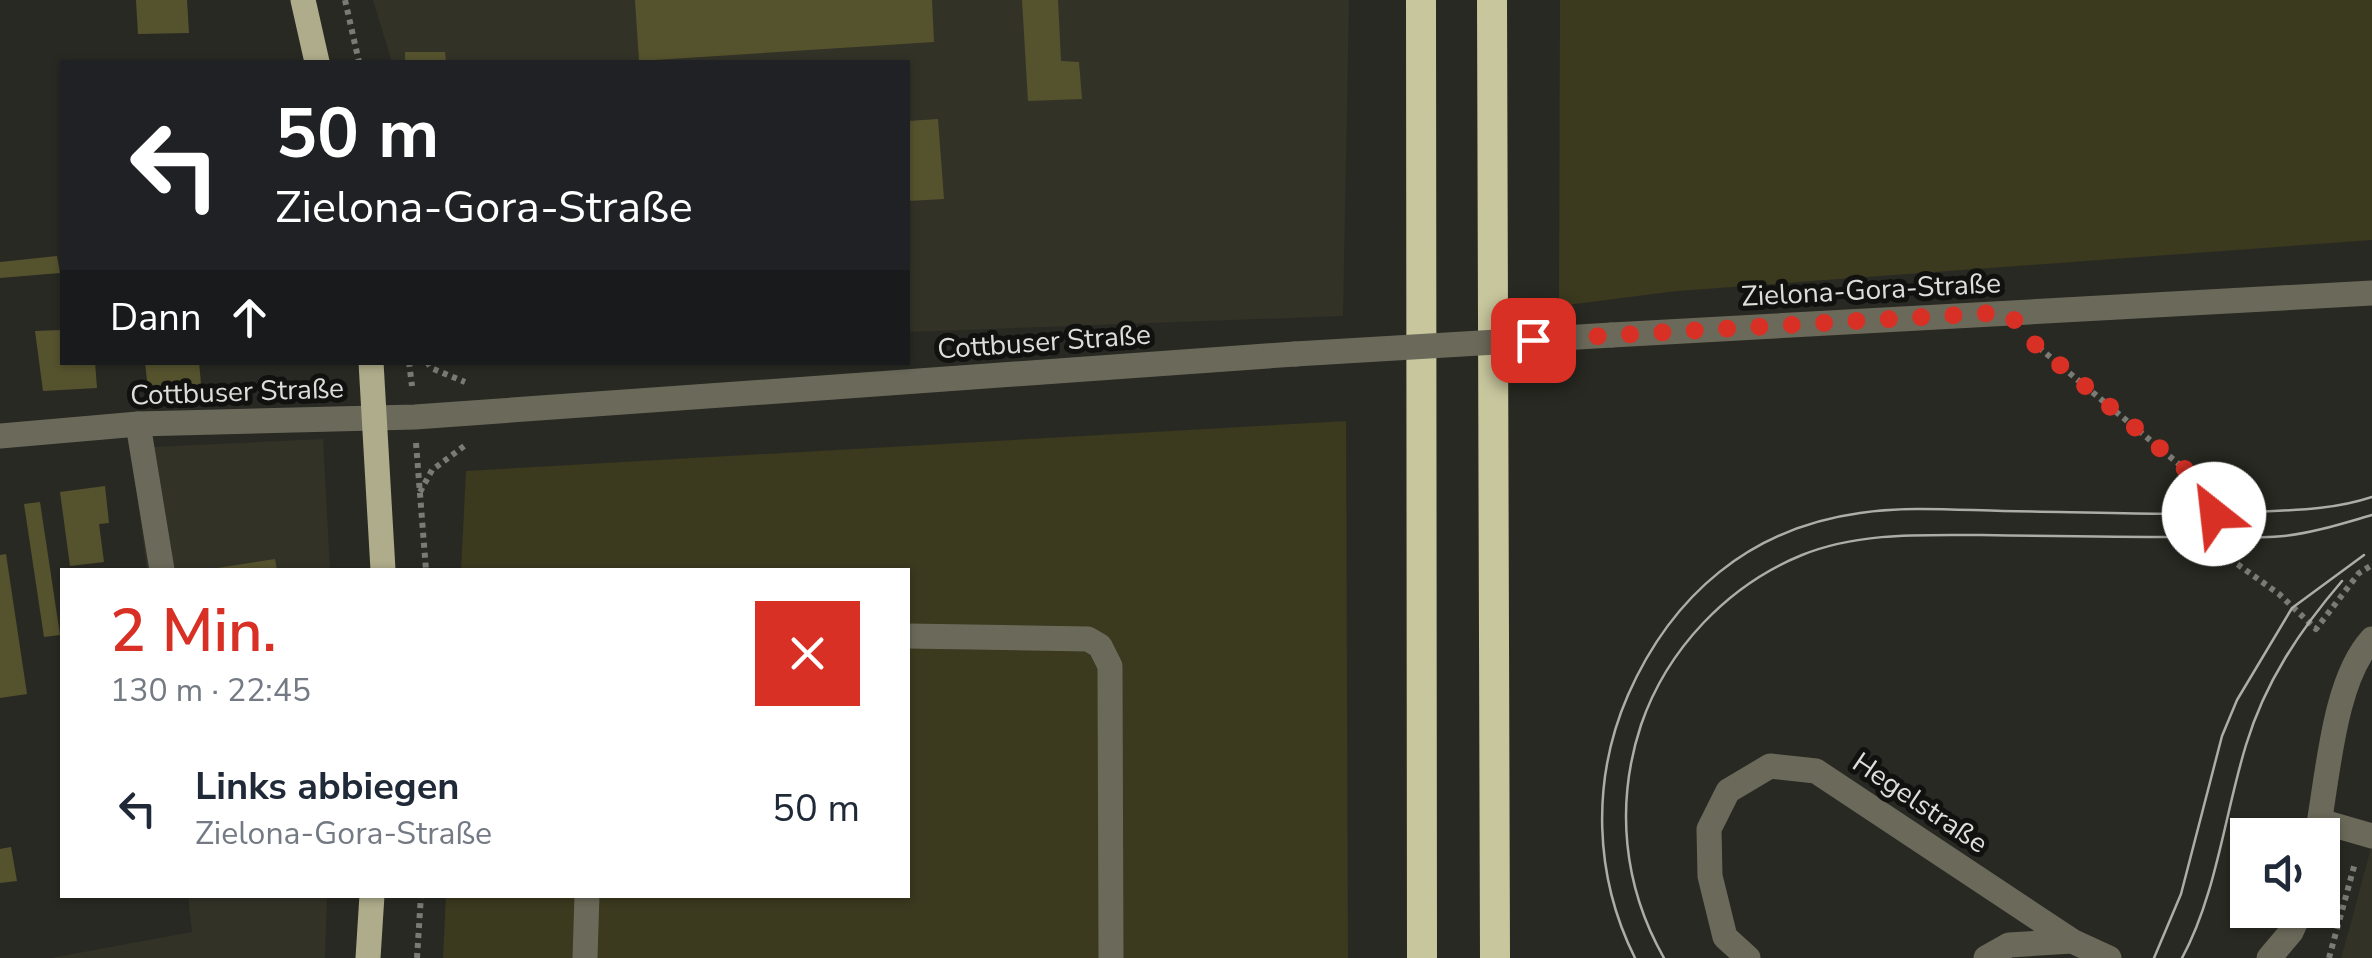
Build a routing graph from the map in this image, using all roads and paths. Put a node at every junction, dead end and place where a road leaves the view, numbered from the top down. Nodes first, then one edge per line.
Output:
1 (303, 0) edge
2 (345, 0) edge
3 (1420, 0) edge
4 (1492, 0) edge
5 (317, 60) edge
6 (359, 60) edge
7 (2372, 292) edge
8 (2008, 312) junction
9 (1612, 336) joint
10 (370, 365) edge
11 (414, 417) junction
12 (374, 418) junction
13 (138, 424) junction
14 (0, 436) edge
15 (2372, 565) edge
16 (162, 568) edge
17 (383, 568) edge
18 (426, 568) edge
19 (910, 636) edge
20 (2372, 639) edge
21 (2321, 818) edge
22 (2340, 831) edge
23 (2368, 835) edge
24 (372, 898) edge
25 (420, 898) edge
26 (588, 898) edge
27 (2293, 928) edge
28 (2072, 940) junction
29 (368, 958) edge
30 (418, 958) edge
31 (585, 958) edge
32 (1110, 958) edge
33 (1422, 958) edge
34 (1495, 958) edge
35 (1748, 958) edge
36 (1986, 958) edge
37 (2108, 958) edge
38 (2269, 958) edge
39 (2329, 958) edge

1 - 5 main road
2 - 6 path
3 - 33 highway
4 - 34 highway
7 - 8 street, Zielona-Gora-Straße
8 - 9 street, Zielona-Gora-Straße
8 - 15 path
9 - 11 street, Cottbuser Straße, bridge
10 - 12 main road
11 - 12 street, Cottbuser Straße
11 - 18 path
12 - 13 street, Cottbuser Straße
12 - 17 main road
13 - 14 street, Cottbuser Straße
13 - 16 street
19 - 32 street
20 - 21 street
22 - 23 street
23 - 39 path
24 - 29 main road
25 - 30 path
26 - 31 street
27 - 38 street
28 - 35 street, Hegelstraße
28 - 36 street
28 - 37 street, Hegelstraße

